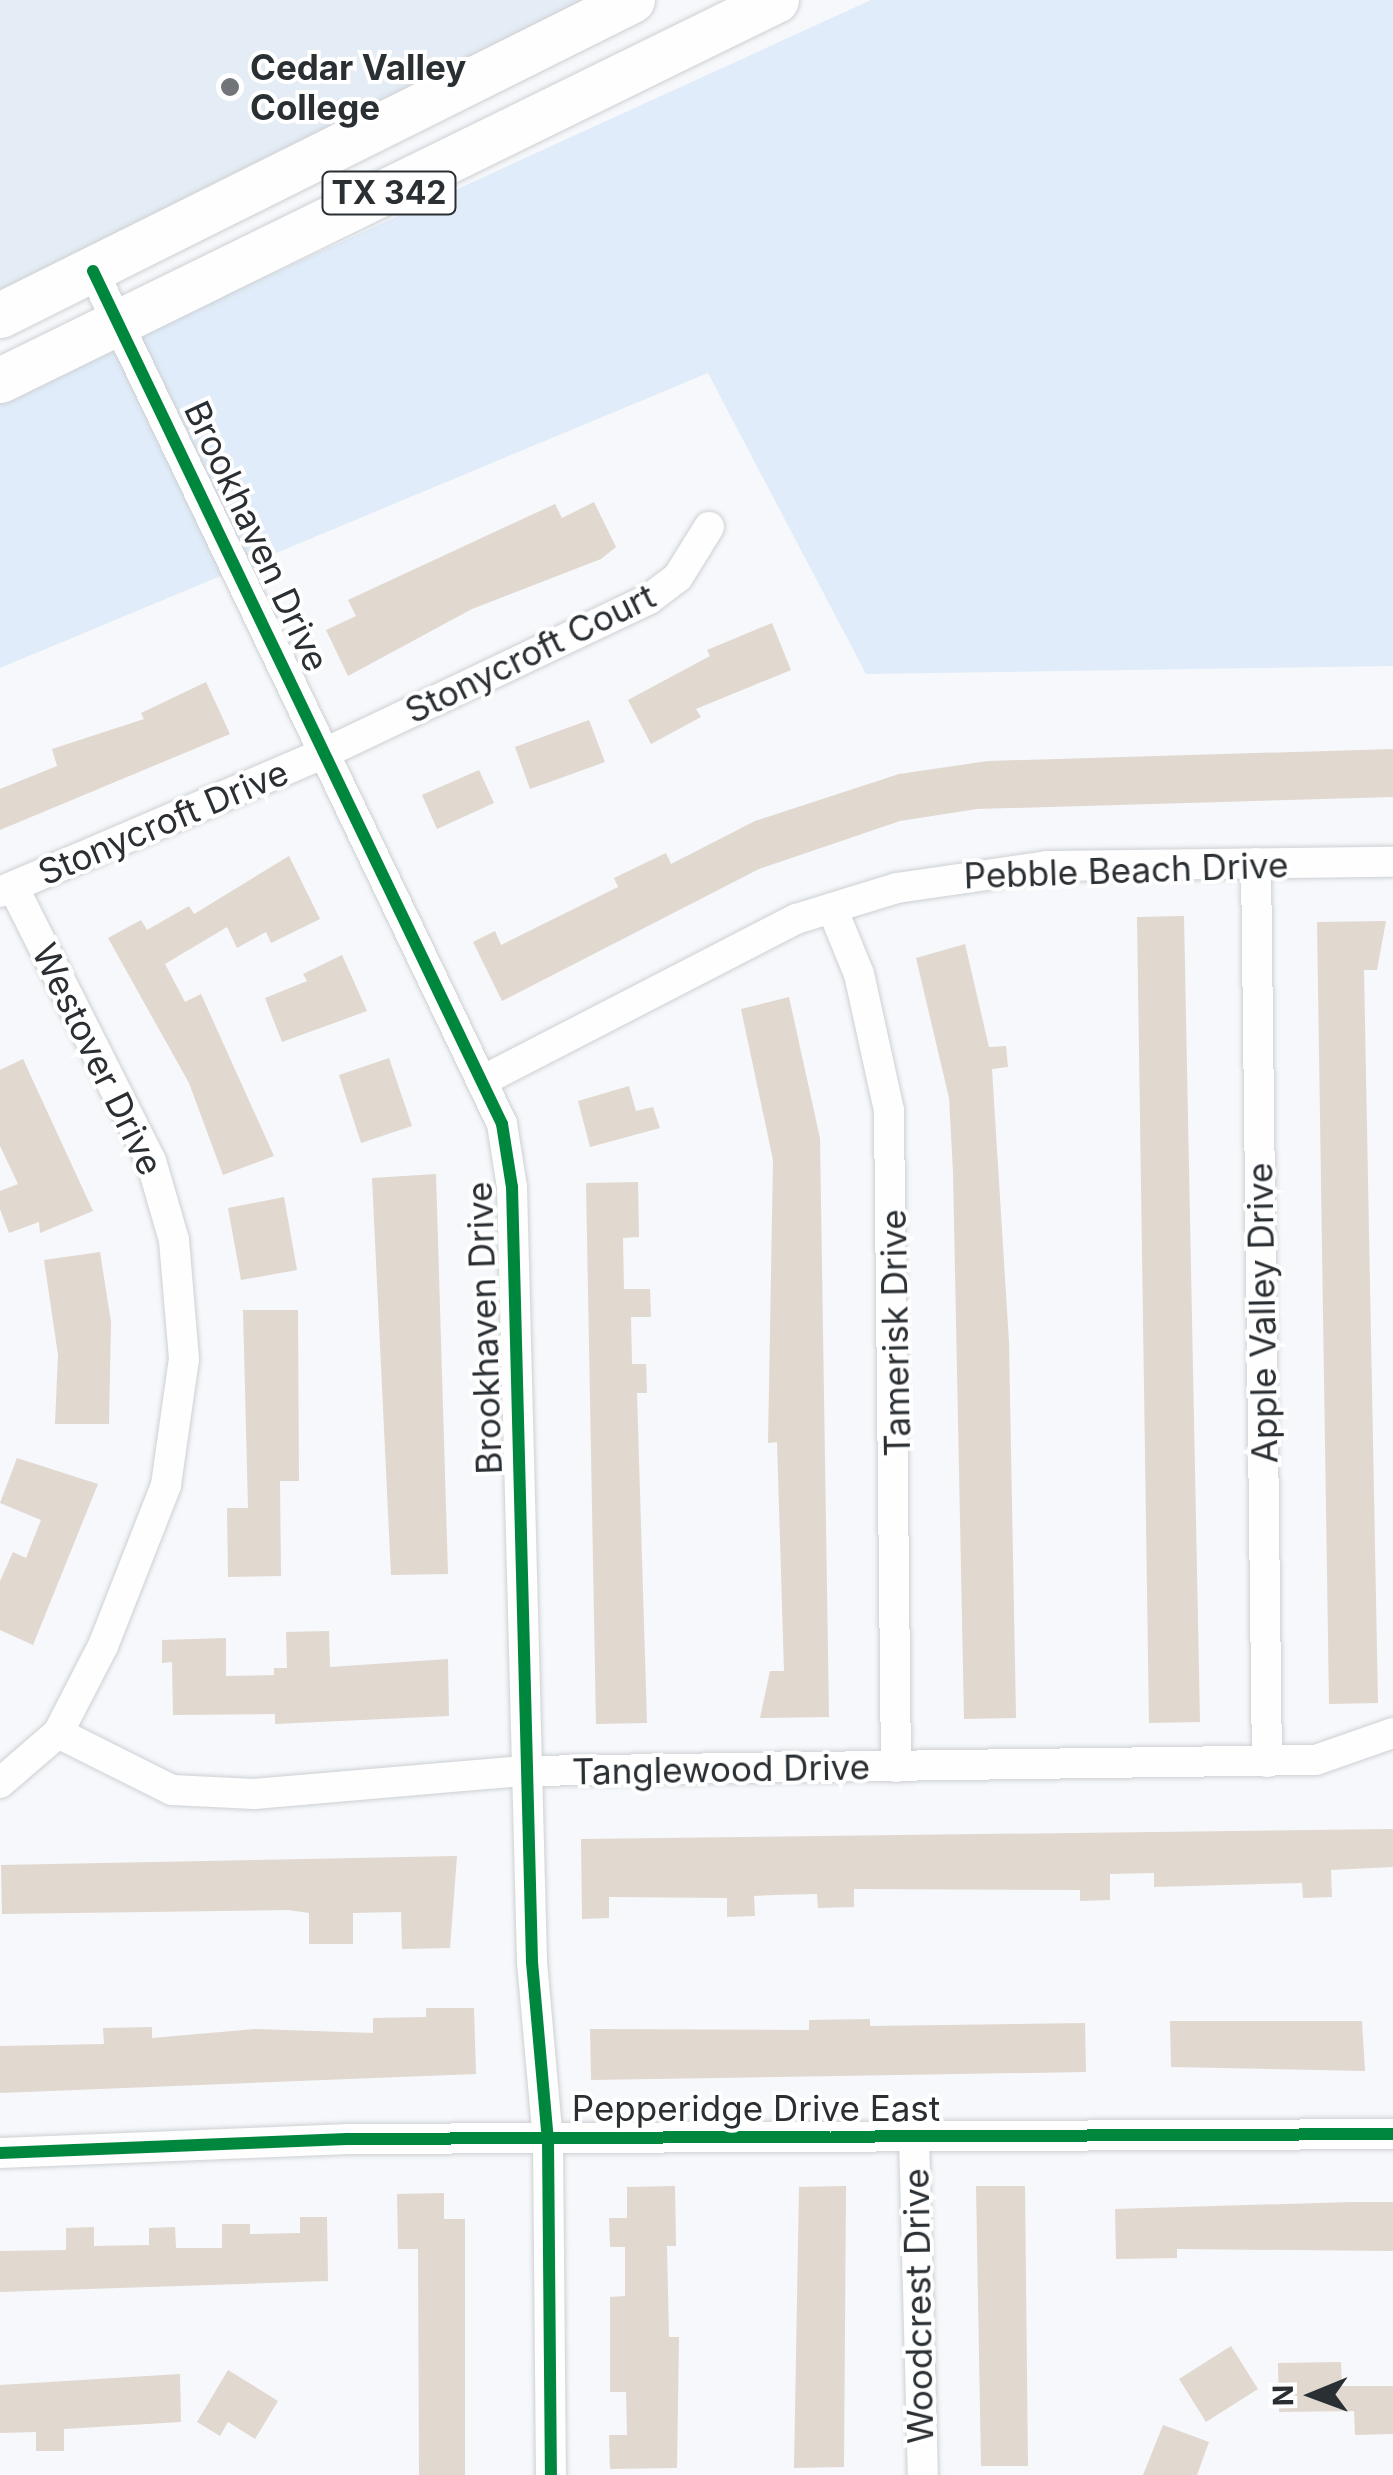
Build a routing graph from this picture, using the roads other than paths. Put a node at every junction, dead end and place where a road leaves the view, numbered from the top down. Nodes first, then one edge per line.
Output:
1 (632, 0) edge
2 (776, 0) edge
3 (93, 272) junction
4 (0, 315) edge
5 (124, 326) junction
6 (0, 380) edge
7 (709, 527) dead end
8 (327, 752) junction
9 (1393, 862) edge
10 (1256, 863) junction
11 (6, 889) edge
12 (832, 908) junction
13 (484, 1080) junction
14 (58, 1733) junction
15 (1393, 1734) edge
16 (1268, 1762) junction
17 (896, 1767) junction
18 (524, 1771) junction
19 (0, 1783) edge
20 (1393, 2134) edge
21 (914, 2137) junction
22 (548, 2140) junction
23 (0, 2153) edge
24 (551, 2475) edge
25 (922, 2475) edge

1 - 3 main road, TX 342
2 - 5 main road, TX 342
3 - 4 main road, TX 342
3 - 5 street, Brookhaven Drive
5 - 6 main road, TX 342
5 - 8 street, Brookhaven Drive
7 - 8 street, Stonycroft Court
8 - 11 street, Stonycroft Drive
8 - 13 street, Brookhaven Drive
9 - 10 street, Pebble Beach Drive
10 - 12 street, Pebble Beach Drive
10 - 16 street, Apple Valley Drive
11 - 14 street, Westover Drive
12 - 13 street, Pebble Beach Drive
12 - 17 street, Tamerisk Drive
13 - 18 street, Brookhaven Drive
14 - 18 street, Tanglewood Drive
14 - 19 street, Westover Drive
15 - 16 street, Tanglewood Drive
16 - 17 street, Tanglewood Drive
17 - 18 street, Tanglewood Drive
18 - 22 street, Brookhaven Drive
20 - 21 street, Pepperidge Drive East
21 - 22 street, Pepperidge Drive East
21 - 25 street, Woodcrest Drive
22 - 23 street, Pepperidge Drive East
22 - 24 street, Brookhaven Drive

